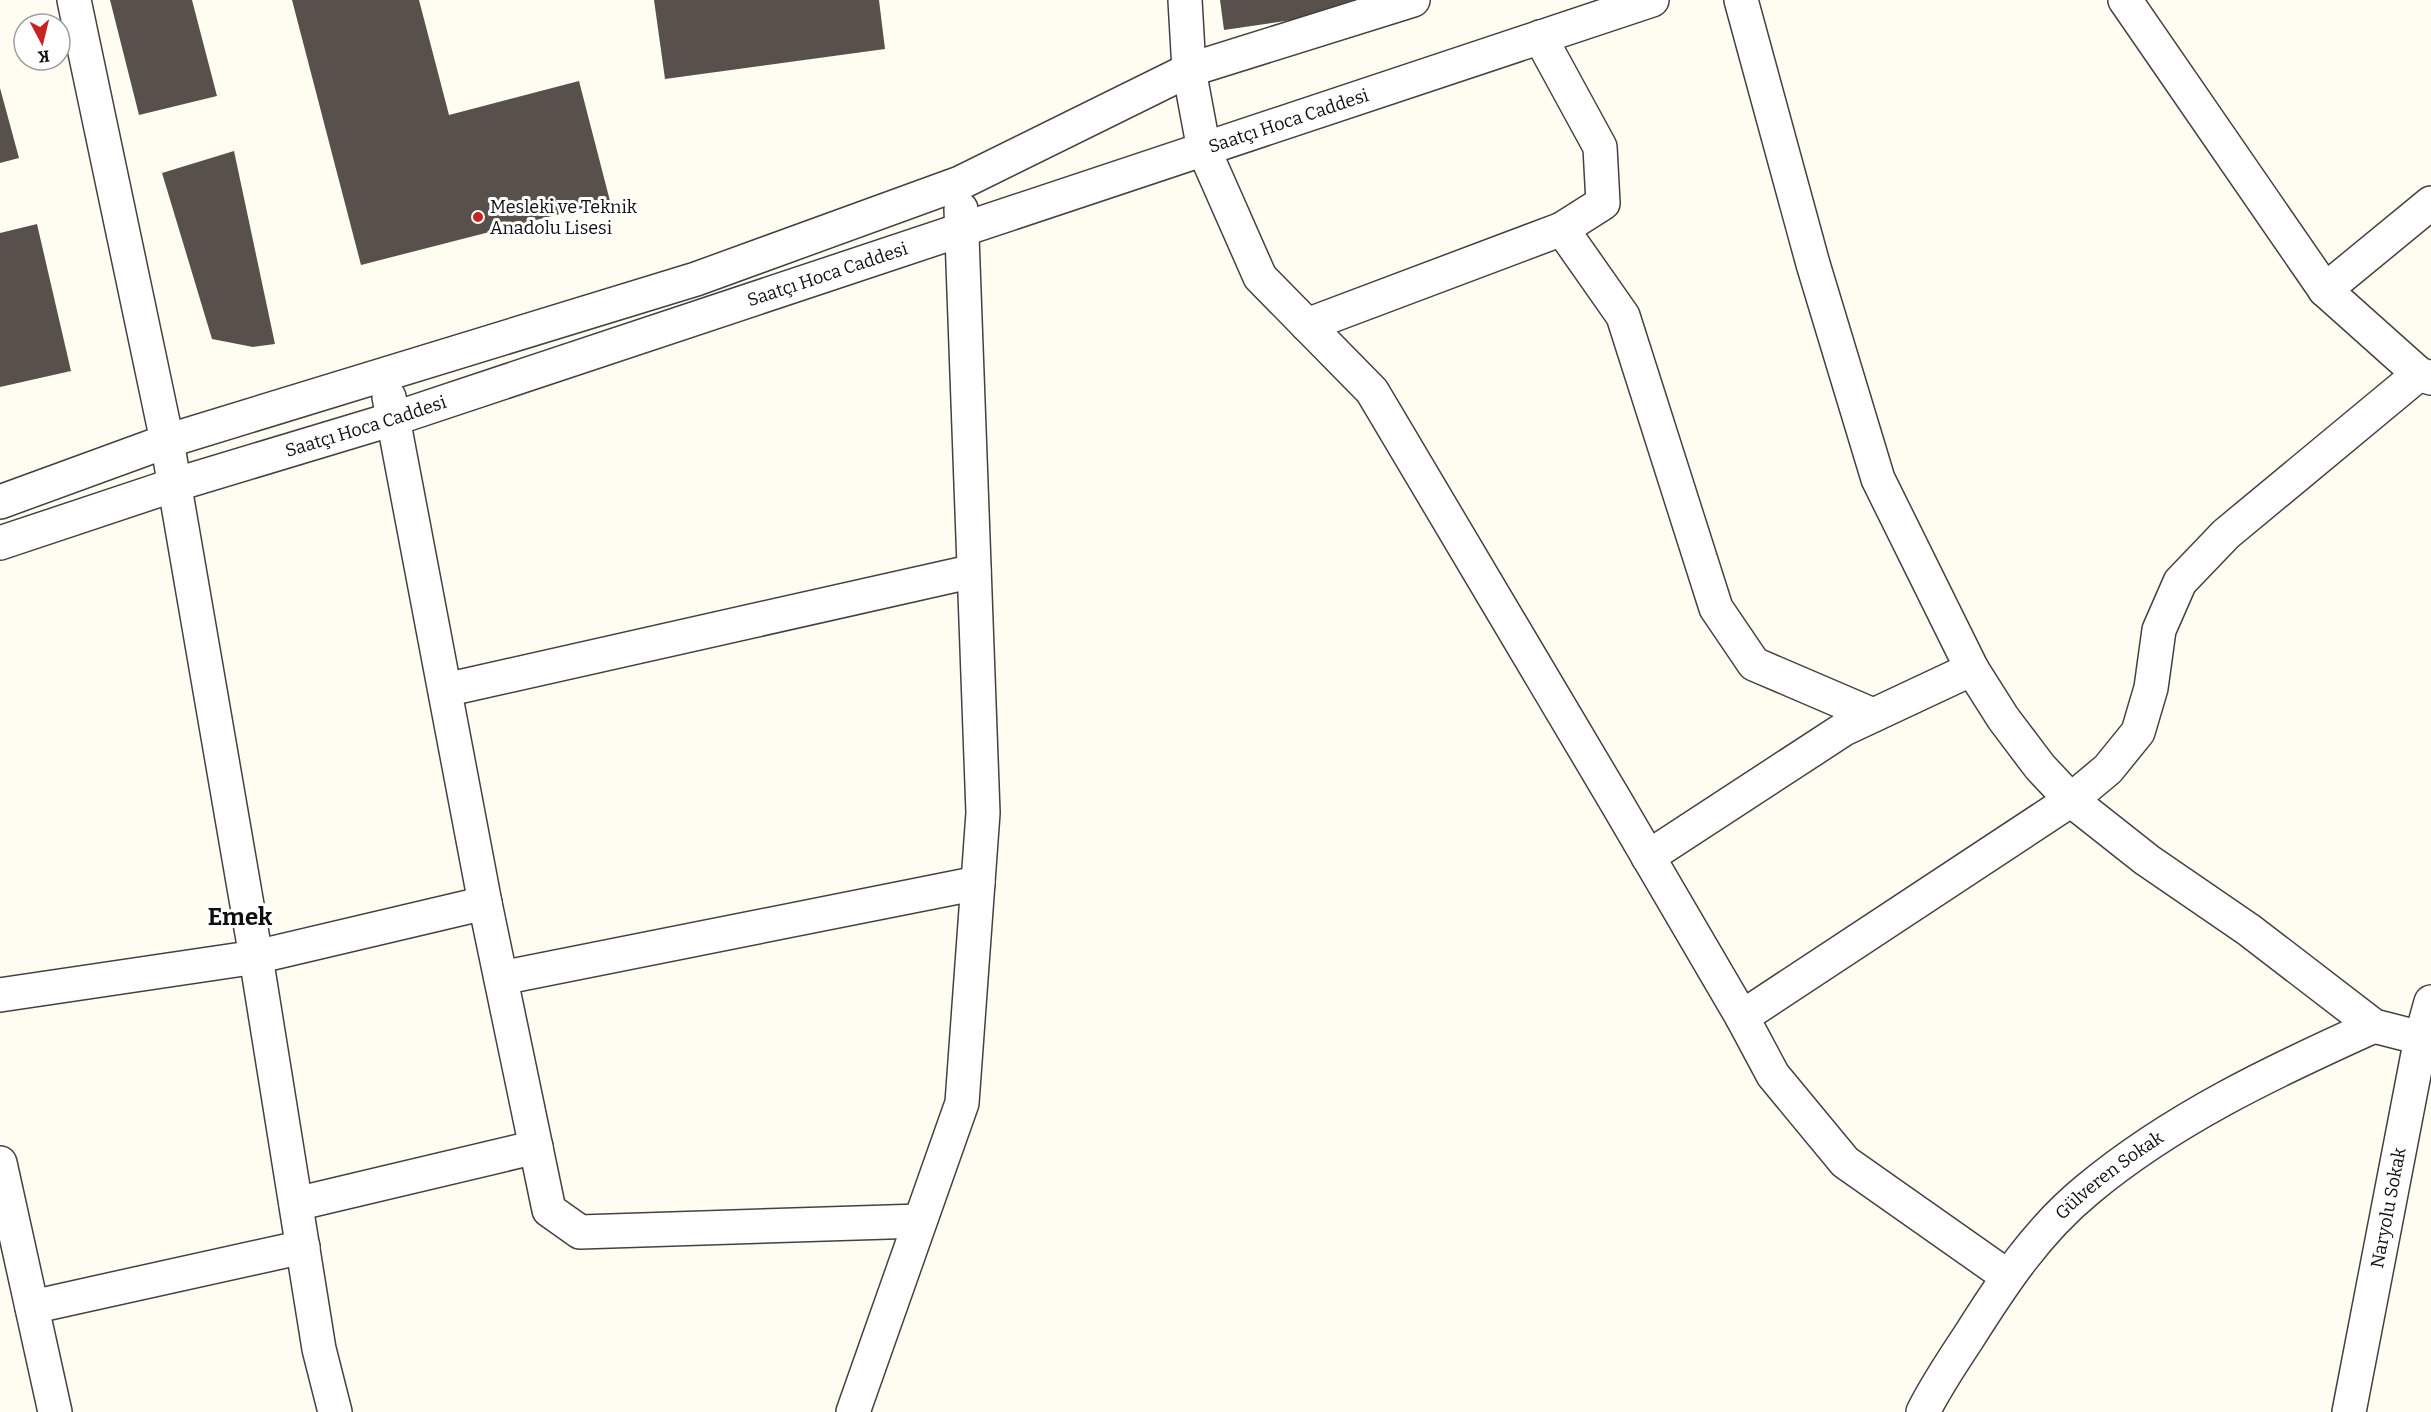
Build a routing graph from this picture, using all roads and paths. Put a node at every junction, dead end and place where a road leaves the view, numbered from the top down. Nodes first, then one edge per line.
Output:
1 (74, 0) edge
2 (1185, 0) edge
3 (1413, 0) edge
4 (1652, 0) edge
5 (1741, 0) edge
6 (2125, 0) edge
7 (1540, 37) junction
8 (1189, 70) junction
9 (1204, 150) junction
10 (960, 183) junction
11 (2431, 203) edge
12 (1562, 230) junction
13 (962, 231) junction
14 (2325, 290) junction
15 (1307, 325) junction
16 (385, 373) junction
17 (2425, 376) edge
18 (393, 418) junction
19 (167, 441) junction
20 (174, 484) junction
21 (0, 502) edge
22 (0, 543) edge
23 (974, 571) junction
24 (1972, 669) junction
25 (445, 690) junction
26 (1873, 715) junction
27 (2071, 800) junction
28 (1648, 857) junction
29 (978, 883) junction
30 (485, 903) junction
31 (256, 957) junction
32 (501, 978) junction
33 (0, 995) edge
34 (2431, 1002) edge
35 (1742, 1017) junction
36 (2374, 1026) junction
37 (2421, 1038) junction
38 (2417, 1135) edge
39 (536, 1147) junction
40 (0, 1163) edge
41 (296, 1204) junction
42 (920, 1221) junction
43 (303, 1247) junction
44 (2007, 1276) junction
45 (32, 1307) junction
46 (55, 1412) edge
47 (335, 1412) edge
48 (853, 1412) edge
49 (1923, 1412) edge
50 (2349, 1412) edge

1 - 19 street
2 - 8 street
3 - 8 street
4 - 7 street, Saatçı Hoca Caddesi
5 - 24 street
6 - 14 street
7 - 9 street, Saatçı Hoca Caddesi
7 - 12 street
8 - 9 street
8 - 10 street
9 - 13 street, Saatçı Hoca Caddesi
9 - 15 street
10 - 13 street
10 - 16 street
11 - 14 street
12 - 15 street
12 - 26 street
13 - 18 street, Saatçı Hoca Caddesi
13 - 23 street
14 - 17 street
15 - 28 street
16 - 18 street
16 - 19 street
17 - 27 street
18 - 20 street, Saatçı Hoca Caddesi
18 - 25 street
19 - 20 street
19 - 21 street
20 - 22 street, Saatçı Hoca Caddesi
20 - 31 street
23 - 25 street
23 - 29 street
24 - 26 street
24 - 27 street
25 - 30 street
26 - 28 street
27 - 35 street
27 - 36 street
28 - 35 street
29 - 32 street
29 - 42 street
30 - 31 street
30 - 32 street
31 - 33 street
31 - 41 street
32 - 39 street
34 - 37 street, Naryolu Sokak
35 - 44 street
36 - 37 street
36 - 44 street, Gülveren Sokak
37 - 38 street, Naryolu Sokak
38 - 50 street, Naryolu Sokak
39 - 41 street
39 - 42 street
40 - 45 street
41 - 43 street
42 - 48 street
43 - 45 street
43 - 47 street
44 - 49 street, Gülveren Sokak
45 - 46 street

